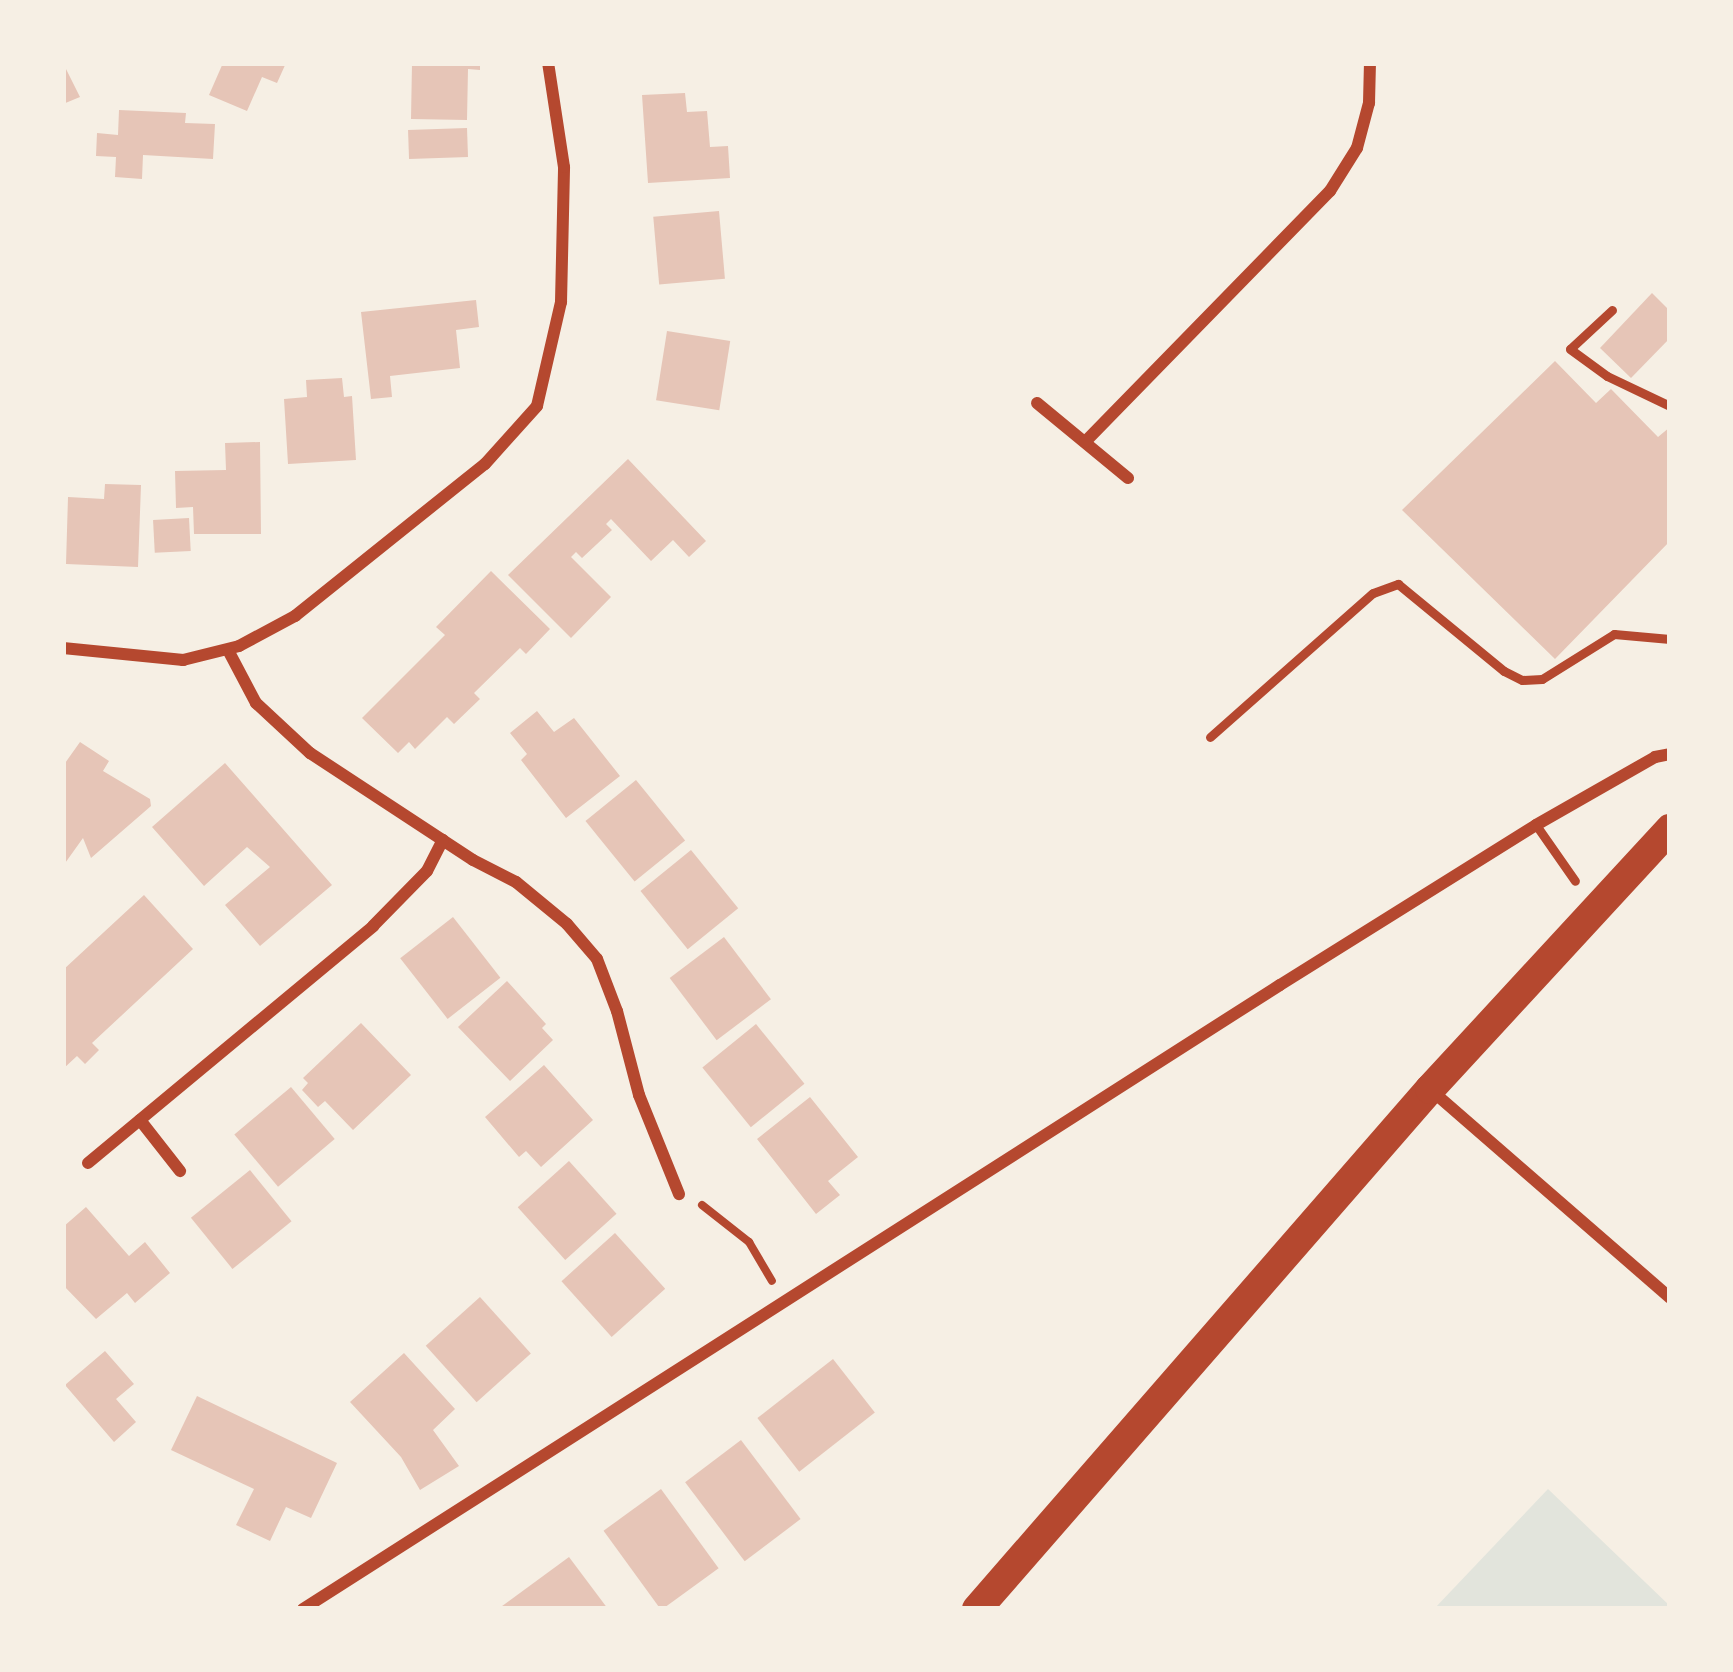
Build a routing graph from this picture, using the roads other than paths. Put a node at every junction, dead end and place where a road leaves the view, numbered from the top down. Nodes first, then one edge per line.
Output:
1 (548, 63) edge
2 (1370, 63) edge
3 (1612, 310) dead end
4 (1037, 403) dead end
5 (1670, 406) edge
6 (1085, 442) junction
7 (1128, 478) dead end
8 (1670, 638) edge
9 (63, 648) edge
10 (228, 650) junction
11 (1210, 737) dead end
12 (1670, 754) edge
13 (1536, 825) junction
14 (1670, 829) edge
15 (442, 840) junction
16 (1575, 881) dead end
17 (1430, 1089) junction
18 (140, 1120) junction
19 (88, 1163) dead end
20 (180, 1171) dead end
21 (679, 1194) road end
22 (1670, 1298) edge
23 (304, 1609) edge
24 (976, 1609) edge

1 - 10 street
2 - 6 street
3 - 5 lane
4 - 6 street
6 - 7 street
8 - 11 lane
9 - 10 street
10 - 15 street
12 - 13 street
13 - 16 lane
13 - 23 street
14 - 17 main road
15 - 18 street
15 - 21 street
17 - 22 street
17 - 24 main road
18 - 19 street
18 - 20 street

